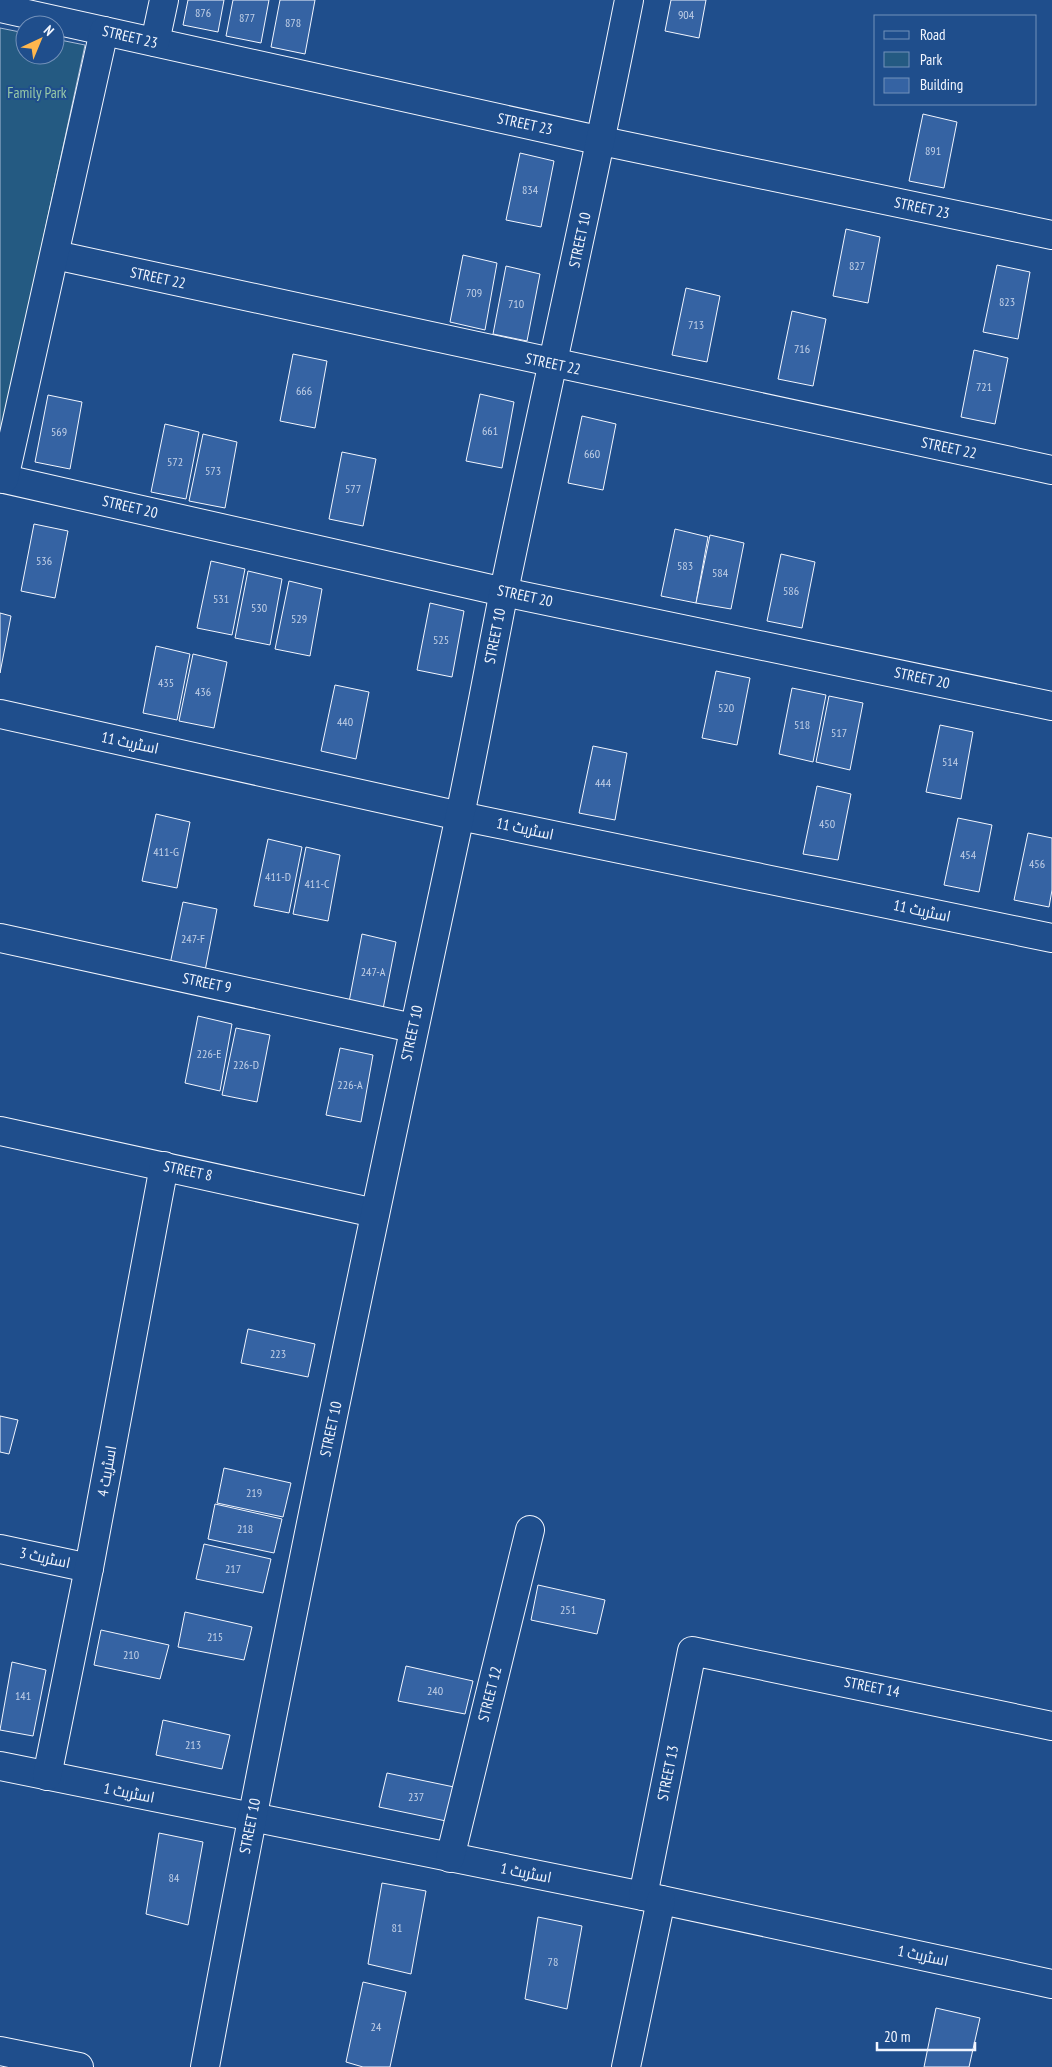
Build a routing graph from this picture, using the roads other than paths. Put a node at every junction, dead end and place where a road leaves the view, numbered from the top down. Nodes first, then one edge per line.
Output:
1 (164, 0) edge
2 (629, 0) edge
3 (0, 8) edge
4 (104, 31) junction
5 (155, 42) junction
6 (602, 141) junction
7 (1052, 235) edge
8 (55, 255) junction
9 (553, 364) junction
10 (1052, 470) edge
11 (2, 478) edge
12 (504, 592) junction
13 (1052, 706) edge
14 (0, 714) edge
15 (460, 816) junction
16 (0, 938) edge
17 (1052, 938) edge
18 (413, 1028) junction
19 (0, 1131) edge
20 (164, 1166) junction
21 (375, 1213) junction
22 (530, 1530) dead end
23 (0, 1549) edge
24 (89, 1568) junction
25 (692, 1651) joint
26 (1052, 1726) edge
27 (0, 1766) edge
28 (47, 1776) junction
29 (251, 1817) junction
30 (450, 1858) junction
31 (652, 1898) junction
32 (1052, 1984) edge
33 (0, 2051) edge
34 (79, 2067) edge
35 (205, 2067) edge
36 (626, 2067) edge

1 - 5 street
2 - 6 street, STREET 10
3 - 4 street, STREET 23
4 - 5 street, STREET 23
4 - 8 street
5 - 6 street, STREET 23
6 - 7 street, STREET 23
6 - 9 street, STREET 10
8 - 9 street, STREET 22
8 - 11 street
9 - 10 street, STREET 22
9 - 12 street, STREET 10
11 - 12 street, STREET 20
12 - 13 street, STREET 20
12 - 15 street, STREET 10
14 - 15 street, اسٹریٹ 11
15 - 17 street, اسٹریٹ 11
15 - 18 street, STREET 10
16 - 18 street, STREET 9
18 - 21 street, STREET 10
19 - 20 street, STREET 8
20 - 21 street, STREET 8
20 - 24 street, اسٹریٹ 4
21 - 29 street, STREET 10
22 - 30 street, STREET 12
23 - 24 street, اسٹریٹ 3
24 - 28 street, اسٹریٹ 4
25 - 26 street, STREET 14
25 - 31 street, STREET 13
27 - 28 street, اسٹریٹ 1
28 - 29 street, اسٹریٹ 1
29 - 30 street, اسٹریٹ 1
29 - 35 street, STREET 10
30 - 31 street, اسٹریٹ 1
31 - 32 street, اسٹریٹ 1
31 - 36 street, STREET 13
33 - 34 street

